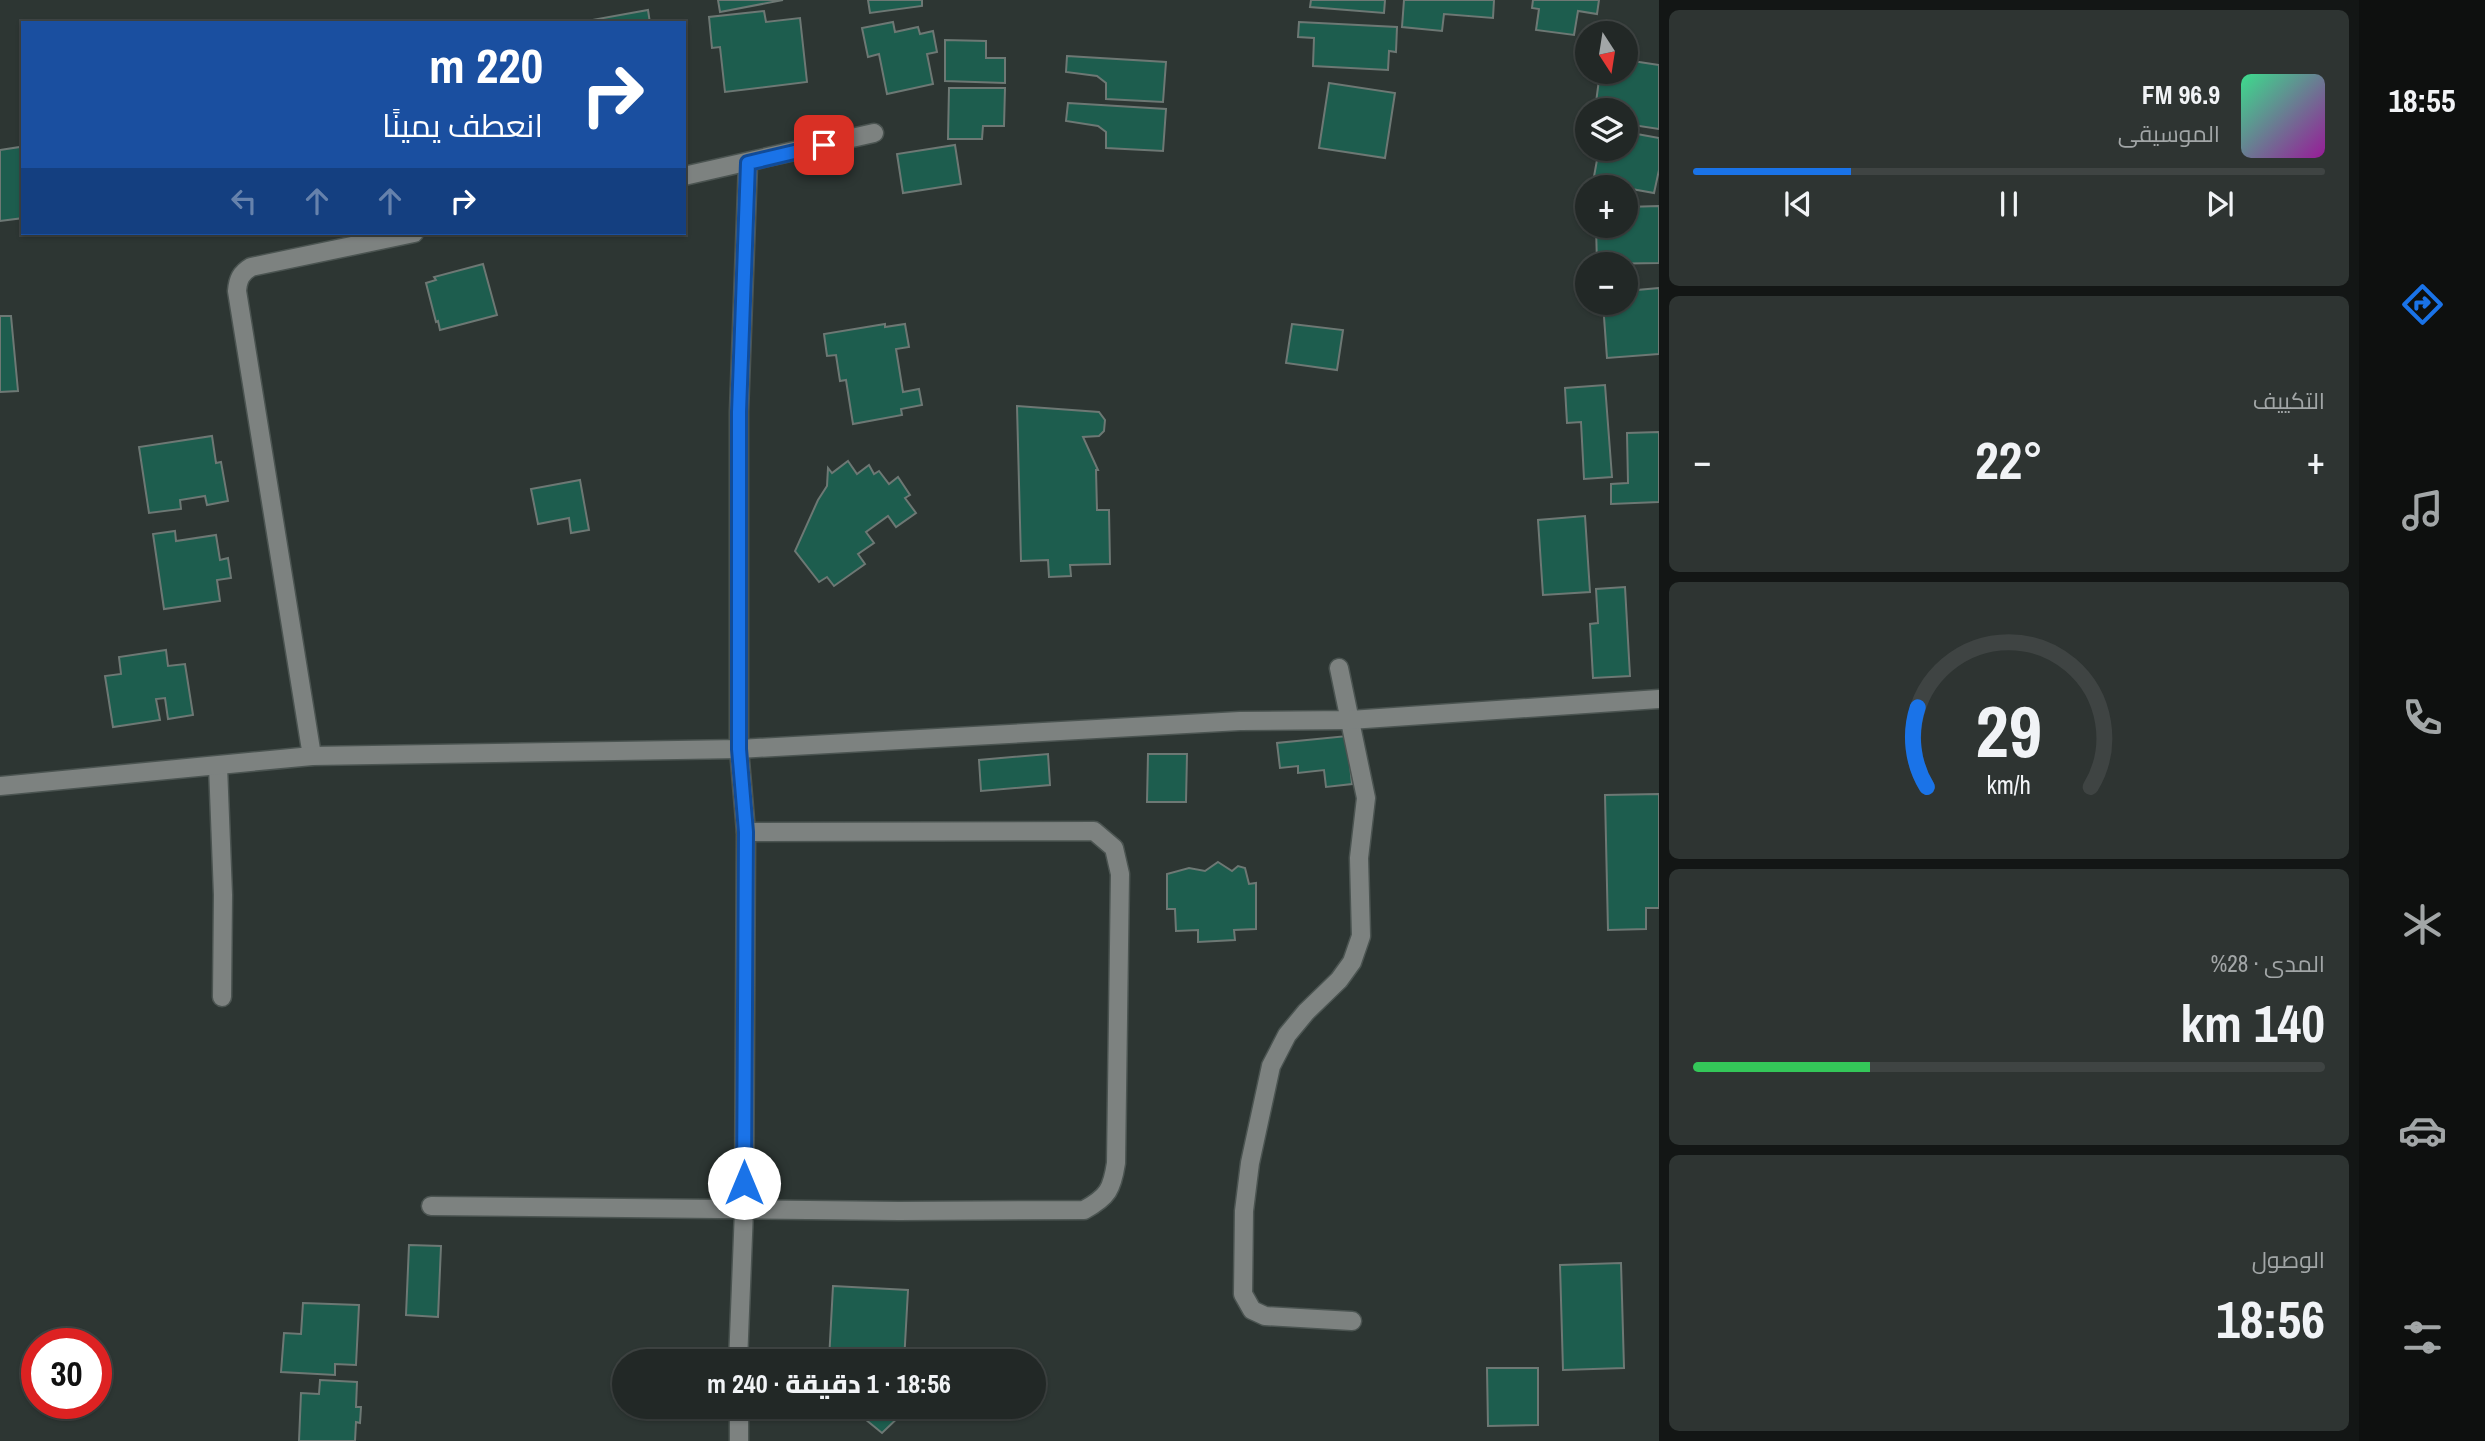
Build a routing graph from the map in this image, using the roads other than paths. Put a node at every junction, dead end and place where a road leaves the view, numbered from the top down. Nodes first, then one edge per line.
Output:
1 (874, 133) dead end
2 (748, 163) junction
3 (686, 176) edge
4 (404, 235) edge
5 (1339, 668) dead end
6 (1659, 699) edge
7 (1350, 720) junction
8 (739, 749) junction
9 (312, 756) junction
10 (218, 766) junction
11 (0, 786) edge
12 (746, 832) junction
13 (222, 997) dead end
14 (431, 1206) dead end
15 (744, 1210) junction
16 (1352, 1321) dead end
17 (739, 1349) edge
18 (739, 1419) edge
19 (739, 1441) edge

1 - 2 street
2 - 3 street
2 - 8 street
4 - 9 street
5 - 7 street
6 - 7 street
7 - 8 street
7 - 16 street
8 - 9 street
8 - 12 street
9 - 10 street
10 - 11 street
10 - 13 street
12 - 15 street
12 - 15 street
14 - 15 street
15 - 17 street
18 - 19 street

